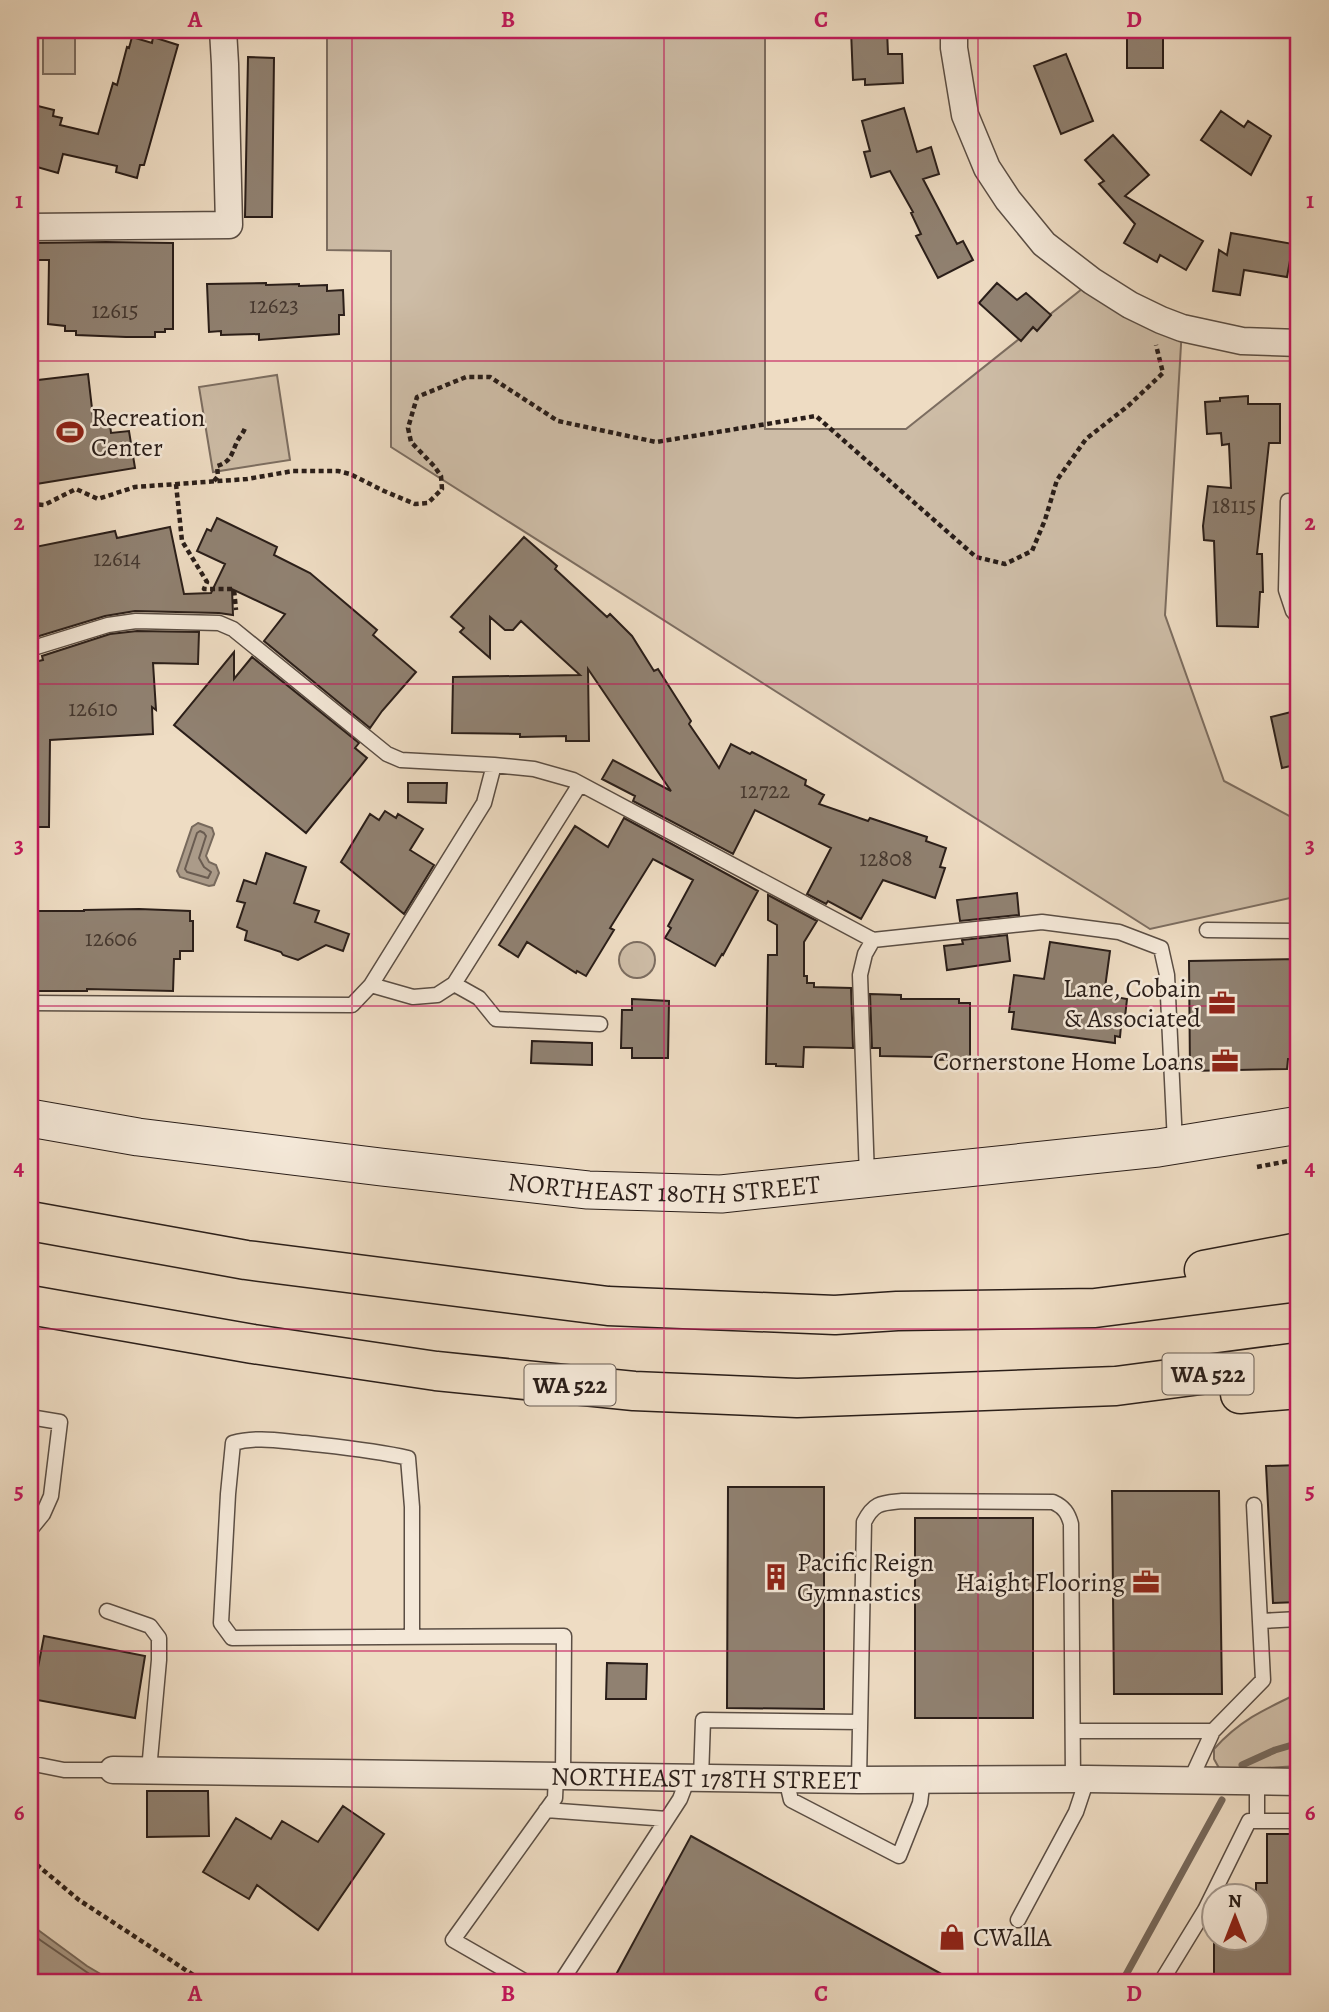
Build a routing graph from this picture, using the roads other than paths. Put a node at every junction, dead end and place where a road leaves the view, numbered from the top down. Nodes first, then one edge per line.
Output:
1 (223, 30) edge
2 (954, 30) edge
3 (30, 227) edge
4 (1299, 343) edge
5 (1288, 501) dead end
6 (1299, 618) edge
7 (30, 649) edge
8 (494, 765) junction
9 (580, 784) junction
10 (1207, 930) dead end
11 (1299, 931) edge
12 (873, 940) junction
13 (371, 985) junction
14 (454, 985) junction
15 (30, 1003) edge
16 (600, 1024) dead end
17 (30, 1118) edge
18 (1299, 1125) edge
19 (1175, 1146) junction
20 (867, 1178) junction
21 (30, 1221) edge
22 (1299, 1252) edge
23 (1299, 1282) edge
24 (30, 1306) edge
25 (897, 1311) junction
26 (1299, 1362) edge
27 (1116, 1386) junction
28 (1299, 1390) edge
29 (30, 1417) edge
30 (1254, 1505) dead end
31 (30, 1530) edge
32 (107, 1611) dead end
33 (1299, 1619) edge
34 (1261, 1621) junction
35 (412, 1637) junction
36 (860, 1722) junction
37 (1074, 1731) junction
38 (1213, 1731) junction
39 (31, 1763) edge
40 (113, 1770) joint
41 (149, 1770) junction
42 (560, 1776) junction
43 (694, 1778) junction
44 (786, 1779) junction
45 (923, 1779) junction
46 (1080, 1779) junction
47 (859, 1780) junction
48 (1190, 1781) junction
49 (1257, 1782) junction
50 (1299, 1782) edge
51 (546, 1810) junction
52 (667, 1819) junction
53 (1257, 1821) junction
54 (1299, 1821) edge
55 (1018, 1920) dead end
56 (526, 1982) edge
57 (561, 1982) edge
58 (1161, 1982) edge

1 - 3 street
2 - 4 street
5 - 6 lane
7 - 8 lane
8 - 9 lane
8 - 13 lane
9 - 12 lane
9 - 14 lane
10 - 11 lane
12 - 19 lane
12 - 20 lane
13 - 14 lane
13 - 15 lane
14 - 16 lane
17 - 20 main road, NORTHEAST 180TH STREET
18 - 19 main road, NORTHEAST 180TH STREET
19 - 20 main road, NORTHEAST 180TH STREET
21 - 25 highway
22 - 25 highway
23 - 25 highway
24 - 27 highway, WA 522
26 - 27 highway, WA 522
27 - 28 highway
29 - 31 lane
30 - 34 lane
32 - 41 lane
33 - 34 lane
34 - 38 lane
35 - 35 lane
35 - 42 lane
36 - 37 lane
36 - 43 lane
36 - 47 lane
37 - 38 lane
37 - 46 lane
38 - 48 lane
39 - 40 lane
40 - 41 street, NORTHEAST 178TH STREET
41 - 42 street, NORTHEAST 178TH STREET
42 - 43 street, NORTHEAST 178TH STREET
42 - 51 lane
43 - 44 street, NORTHEAST 178TH STREET
43 - 52 lane
44 - 45 lane
44 - 47 street, NORTHEAST 178TH STREET
45 - 46 street, NORTHEAST 178TH STREET
45 - 47 street, NORTHEAST 178TH STREET
46 - 48 street, NORTHEAST 178TH STREET
46 - 55 lane
48 - 49 street, NORTHEAST 178TH STREET
49 - 50 street, NORTHEAST 178TH STREET
49 - 53 lane
51 - 52 lane
51 - 56 lane
52 - 57 lane
53 - 54 lane
53 - 58 lane

